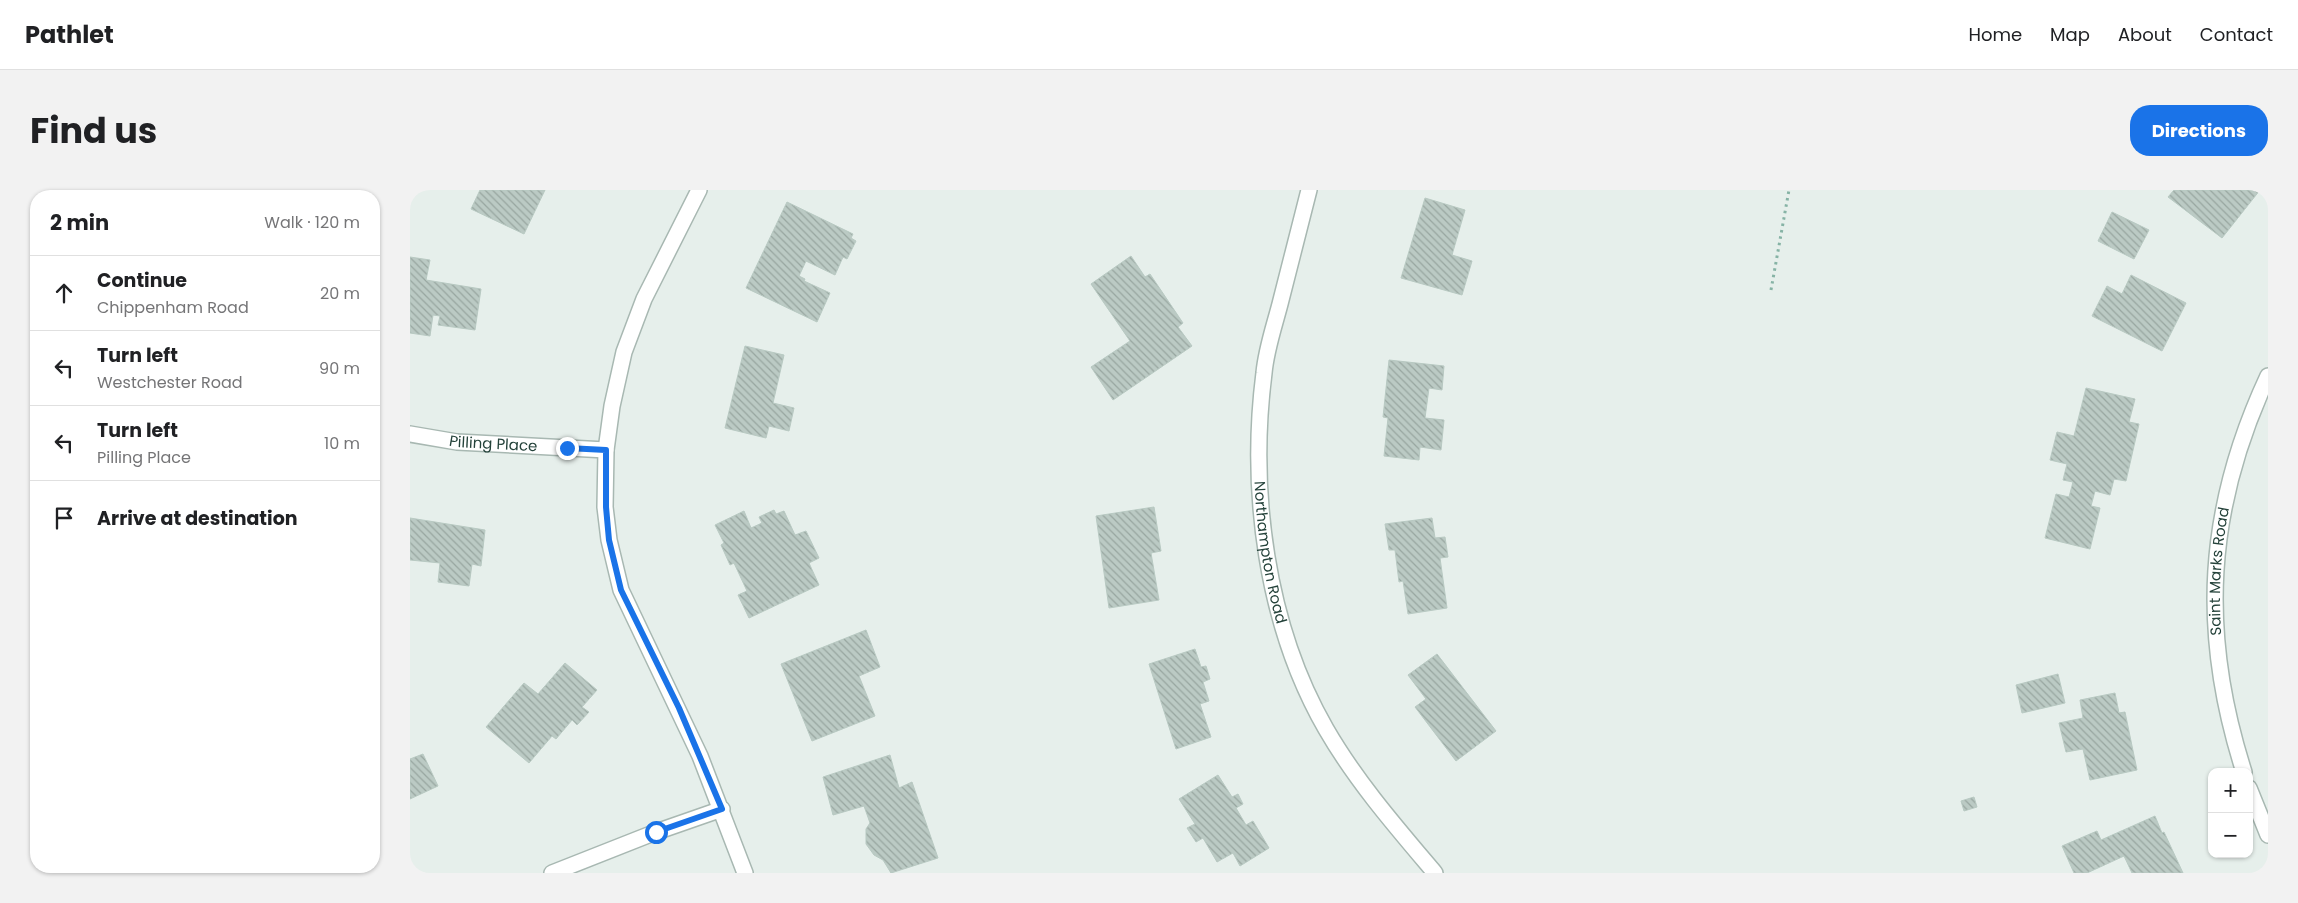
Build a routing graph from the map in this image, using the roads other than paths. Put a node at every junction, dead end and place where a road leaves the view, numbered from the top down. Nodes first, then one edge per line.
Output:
1 (700, 190) edge
2 (1309, 190) edge
3 (2268, 376) edge
4 (410, 434) edge
5 (606, 450) junction
6 (2243, 768) edge
7 (2253, 798) edge
8 (722, 809) junction
9 (2268, 835) edge
10 (552, 873) edge
11 (745, 873) edge
12 (1435, 873) edge

1 - 5 street
2 - 12 street, Northampton Road
3 - 6 street, Saint Marks Road
4 - 5 street, Pilling Place
5 - 8 street
7 - 9 street
8 - 10 street
8 - 11 street

